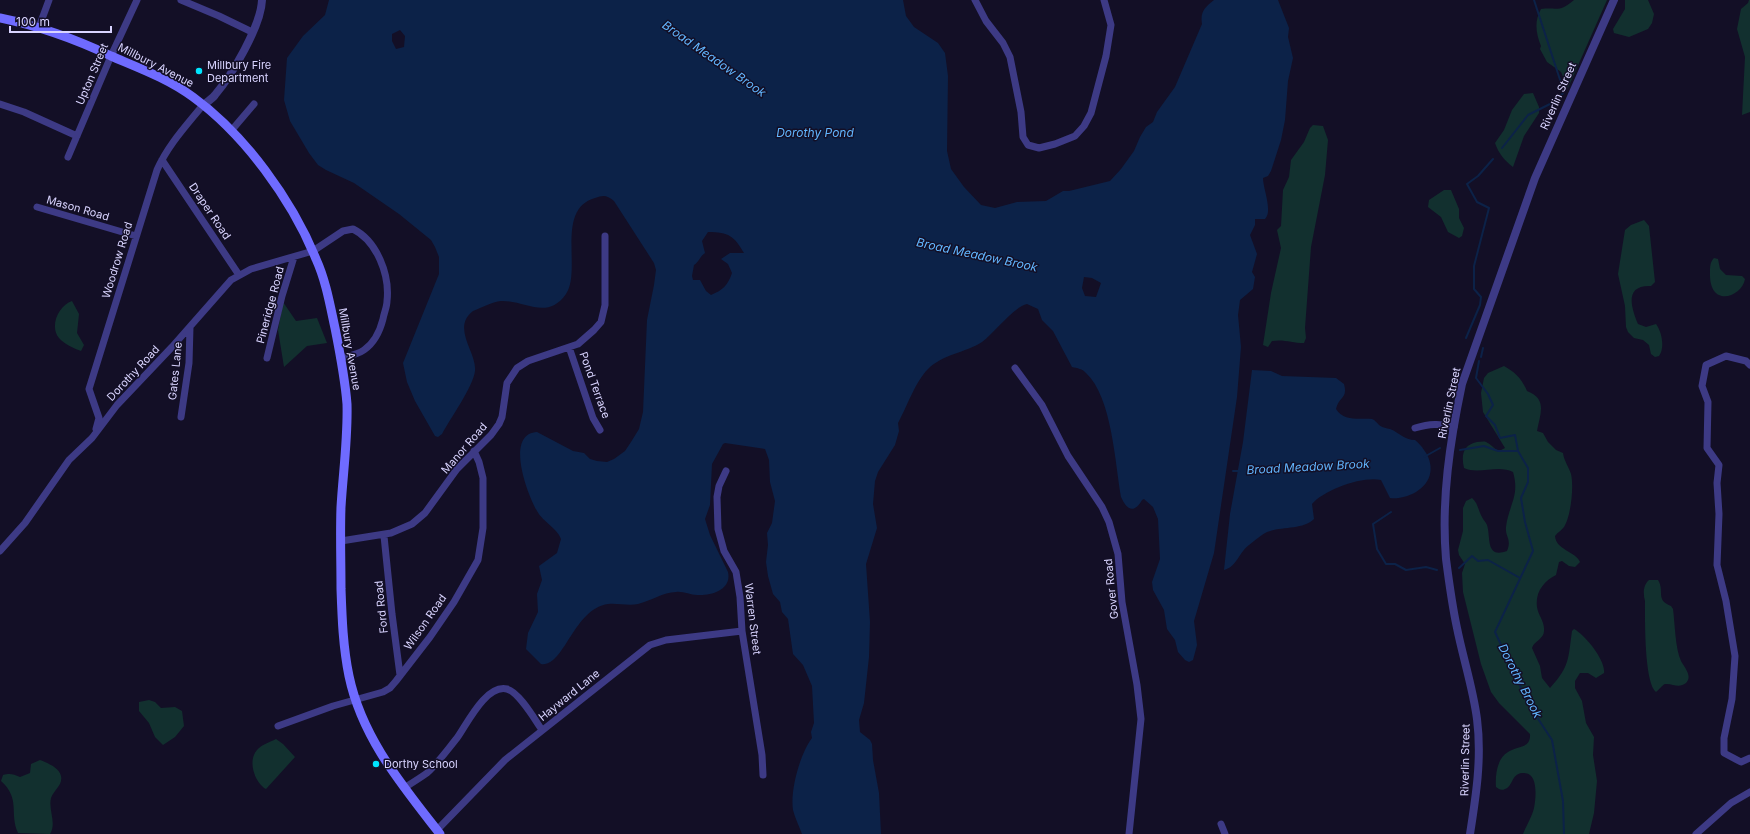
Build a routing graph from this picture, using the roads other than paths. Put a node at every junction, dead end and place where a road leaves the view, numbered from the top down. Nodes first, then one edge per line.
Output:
1 (49, 0) edge
2 (137, 0) edge
3 (181, 0) edge
4 (262, 0) edge
5 (975, 0) edge
6 (1104, 0) edge
7 (1614, 0) edge
8 (0, 18) edge
9 (39, 27) junction
10 (252, 32) junction
11 (111, 56) junction
12 (0, 104) edge
13 (254, 104) dead end
14 (203, 105) junction
15 (231, 131) junction
16 (77, 136) junction
17 (68, 157) dead end
18 (162, 160) junction
19 (37, 207) dead end
20 (136, 236) junction
21 (605, 236) dead end
22 (313, 251) junction
23 (294, 257) junction
24 (239, 275) junction
25 (190, 327) junction
26 (569, 347) junction
27 (267, 358) dead end
28 (340, 358) junction
29 (1750, 364) edge
30 (1015, 368) dead end
31 (181, 417) dead end
32 (1454, 427) junction
33 (1415, 428) dead end
34 (600, 430) dead end
35 (95, 434) junction
36 (474, 451) junction
37 (726, 471) dead end
38 (384, 536) junction
39 (341, 542) junction
40 (0, 551) edge
41 (742, 631) junction
42 (400, 675) junction
43 (355, 700) junction
44 (278, 726) dead end
45 (542, 730) junction
46 (1750, 758) edge
47 (763, 775) dead end
48 (404, 788) junction
49 (1750, 792) edge
50 (1221, 824) dead end
51 (438, 832) edge
52 (1129, 834) edge
53 (1225, 834) edge
54 (1470, 834) edge
55 (1696, 834) edge

1 - 9 street
2 - 11 street, Upton Street
3 - 10 street
4 - 10 street
5 - 6 street
7 - 32 street, Riverlin Street
8 - 9 main road, Millbury Avenue
9 - 11 main road, Millbury Avenue
10 - 14 street
11 - 14 main road, Millbury Avenue
11 - 16 street, Upton Street
12 - 16 street
13 - 15 street
14 - 15 main road, Millbury Avenue
14 - 18 street, Woodrow Road
15 - 22 main road, Millbury Avenue
16 - 17 street, Upton Street
18 - 20 street, Woodrow Road
18 - 24 street, Draper Road
19 - 20 street, Mason Road
20 - 35 street, Woodrow Road
21 - 26 street, Manor Road
22 - 23 street, Dorothy Road
22 - 28 main road, Millbury Avenue
22 - 28 street, Dorothy Road
23 - 24 street, Dorothy Road
23 - 27 street, Pineridge Road
24 - 25 street, Dorothy Road
25 - 31 street, Gates Lane
25 - 35 street, Dorothy Road
26 - 34 street, Pond Terrace
26 - 36 street, Manor Road
28 - 39 main road, Millbury Avenue
29 - 46 street
30 - 52 street, Gover Road
32 - 33 street
32 - 54 street, Riverlin Street
35 - 40 street, Dorothy Road
36 - 38 street, Manor Road
36 - 42 street, Wilson Road
37 - 41 street, Warren Street
38 - 39 street, Manor Road
38 - 42 street, Ford Road
39 - 43 main road, Millbury Avenue
41 - 45 street, Hayward Lane
41 - 47 street, Warren Street
42 - 43 street, Wilson Road
43 - 44 street, Wilson Road
43 - 48 main road, Millbury Avenue
45 - 48 street
45 - 51 street, Hayward Lane
48 - 51 main road, Millbury Avenue
49 - 55 street
50 - 53 street

